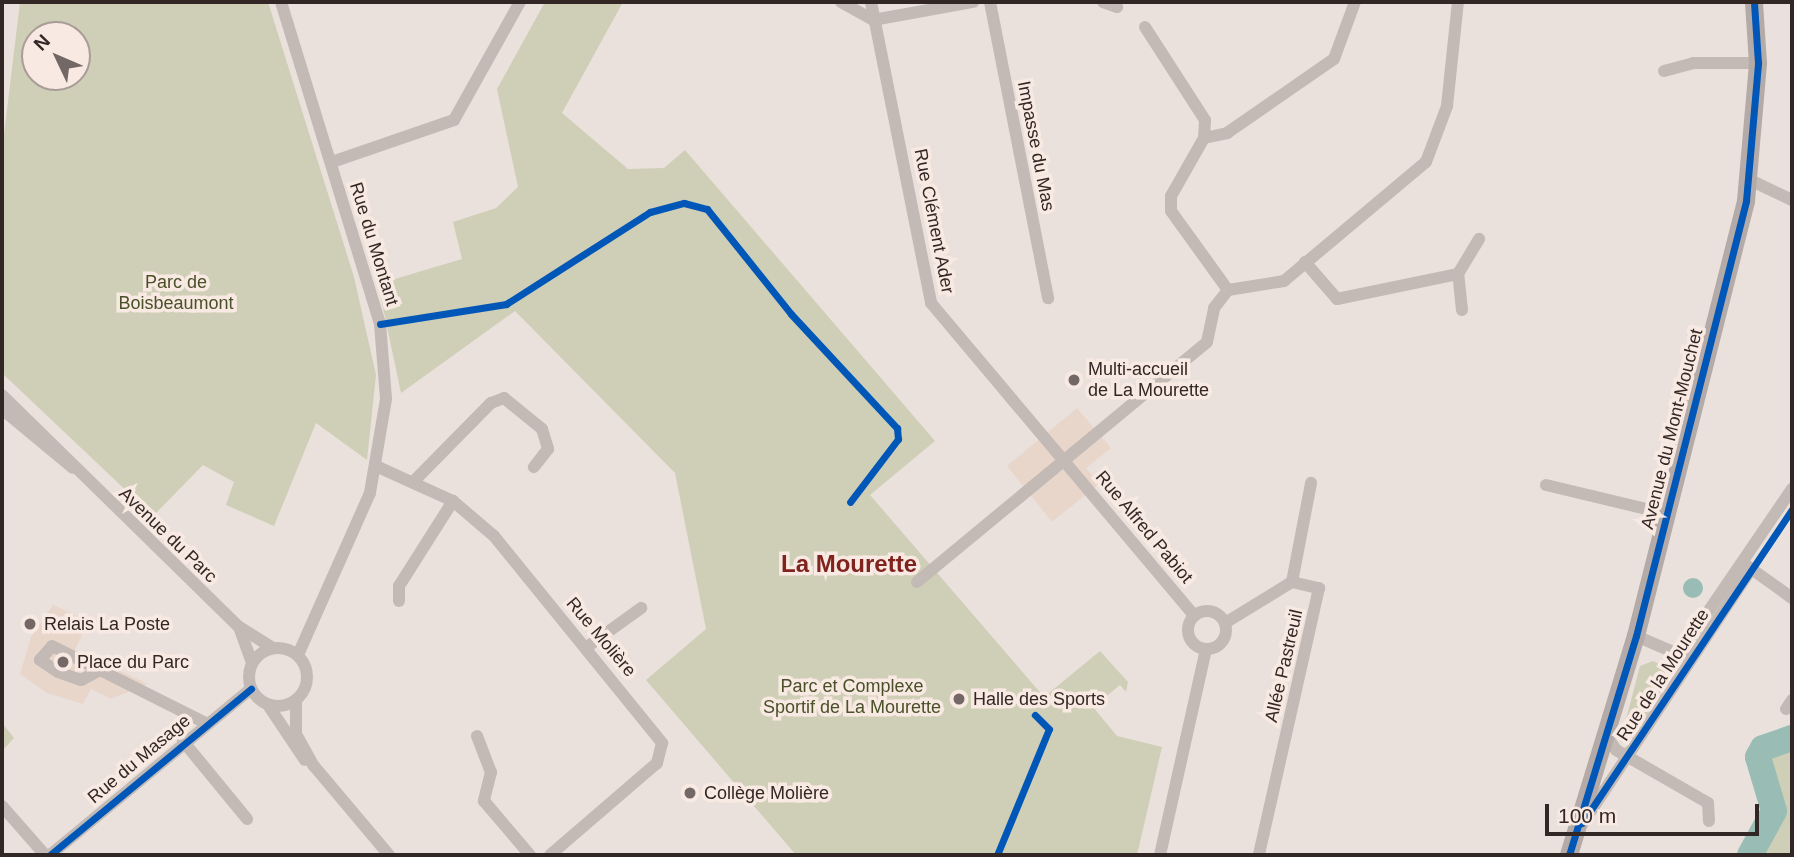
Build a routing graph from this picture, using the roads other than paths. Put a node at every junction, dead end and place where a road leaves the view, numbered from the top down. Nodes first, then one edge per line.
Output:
1 (281, 2) edge
2 (841, 2) edge
3 (871, 2) edge
4 (973, 2) edge
5 (990, 2) edge
6 (1103, 2) edge
7 (1355, 2) edge
8 (1458, 2) edge
9 (1754, 2) edge
10 (517, 3) edge
11 (1117, 7) dead end
12 (873, 20) junction
13 (1145, 26) dead end
14 (1758, 63) junction
15 (1664, 71) dead end
16 (1204, 138) junction
17 (332, 162) junction
18 (1750, 180) junction
19 (1792, 200) edge
20 (1479, 239) dead end
21 (1305, 262) junction
22 (1458, 274) junction
23 (1228, 290) junction
24 (1048, 298) dead end
25 (1461, 310) dead end
26 (2, 395) edge
27 (2, 409) edge
28 (1065, 461) junction
29 (378, 467) junction
30 (534, 467) dead end
31 (73, 468) junction
32 (416, 480) junction
33 (1311, 483) dead end
34 (1546, 485) dead end
35 (1792, 489) edge
36 (453, 501) junction
37 (1668, 514) junction
38 (1747, 566) junction
39 (917, 582) dead end
40 (1292, 582) junction
41 (1792, 598) edge
42 (399, 601) dead end
43 (641, 607) dead end
44 (1195, 616) junction
45 (1225, 623) junction
46 (238, 626) junction
47 (1636, 636) junction
48 (587, 647) junction
49 (273, 648) junction
50 (1206, 649) junction
51 (298, 655) junction
52 (1685, 657) junction
53 (252, 663) junction
54 (100, 670) dead end
55 (251, 689) junction
56 (296, 700) junction
57 (268, 705) junction
58 (205, 723) junction
59 (1605, 734) junction
60 (477, 736) dead end
61 (183, 741) junction
62 (1630, 755) junction
63 (314, 766) junction
64 (2, 806) edge
65 (247, 819) dead end
66 (1709, 821) dead end
67 (1576, 831) junction
68 (48, 855) edge
69 (389, 855) edge
70 (530, 855) edge
71 (550, 855) edge
72 (1160, 855) edge
73 (1259, 855) edge
74 (1569, 855) edge

1 - 17 street, Rue du Montant
2 - 12 street
3 - 12 street, Rue Clément Ader
4 - 12 street
5 - 24 street, Impasse du Mas
6 - 11 street
7 - 16 street
8 - 21 street
9 - 14 main road, Avenue du Mont-Mouchet
10 - 17 street
12 - 28 street, Rue Clément Ader
13 - 16 street
14 - 15 street
14 - 18 main road, Avenue du Mont-Mouchet
16 - 23 street
17 - 29 street, Rue du Montant
18 - 19 street
18 - 37 main road, Avenue du Mont-Mouchet
20 - 22 street
21 - 22 street
21 - 23 street
22 - 25 street
23 - 28 street
26 - 31 street, Avenue du Parc
27 - 31 street, Avenue du Parc
28 - 39 street
28 - 44 street, Rue Alfred Pabiot
29 - 32 street, Rue Molière
29 - 51 street, Rue du Montant
30 - 32 street
31 - 46 street, Avenue du Parc
32 - 36 street, Rue Molière
33 - 40 street
34 - 37 street
35 - 38 street, Rue de la Mourette
36 - 42 street
36 - 48 street, Rue Molière
37 - 47 main road, Avenue du Mont-Mouchet
38 - 41 street
38 - 52 street, Rue de la Mourette
40 - 45 street, Allée Pastreuil
40 - 73 street, Allée Pastreuil
43 - 48 street
44 - 45 street
44 - 50 street
45 - 50 street
46 - 49 street, Avenue du Parc
46 - 53 street, Avenue du Parc
47 - 52 street, Rue de la Mourette
47 - 59 main road, Avenue du Mont-Mouchet
48 - 71 street, Rue Molière
49 - 51 street
49 - 53 street
50 - 72 street
51 - 56 street
52 - 62 street, Rue de la Mourette
53 - 55 street
54 - 58 street
55 - 57 street
55 - 58 street, Rue du Masage
56 - 57 street
56 - 63 street
57 - 63 street
58 - 61 street, Rue du Masage
59 - 62 street
59 - 67 main road, Avenue du Mont-Mouchet
60 - 70 street
61 - 65 street
61 - 68 street, Rue du Masage
62 - 66 street
62 - 67 street, Rue de la Mourette
63 - 69 street
64 - 68 street
67 - 74 main road, Avenue du Mont-Mouchet

